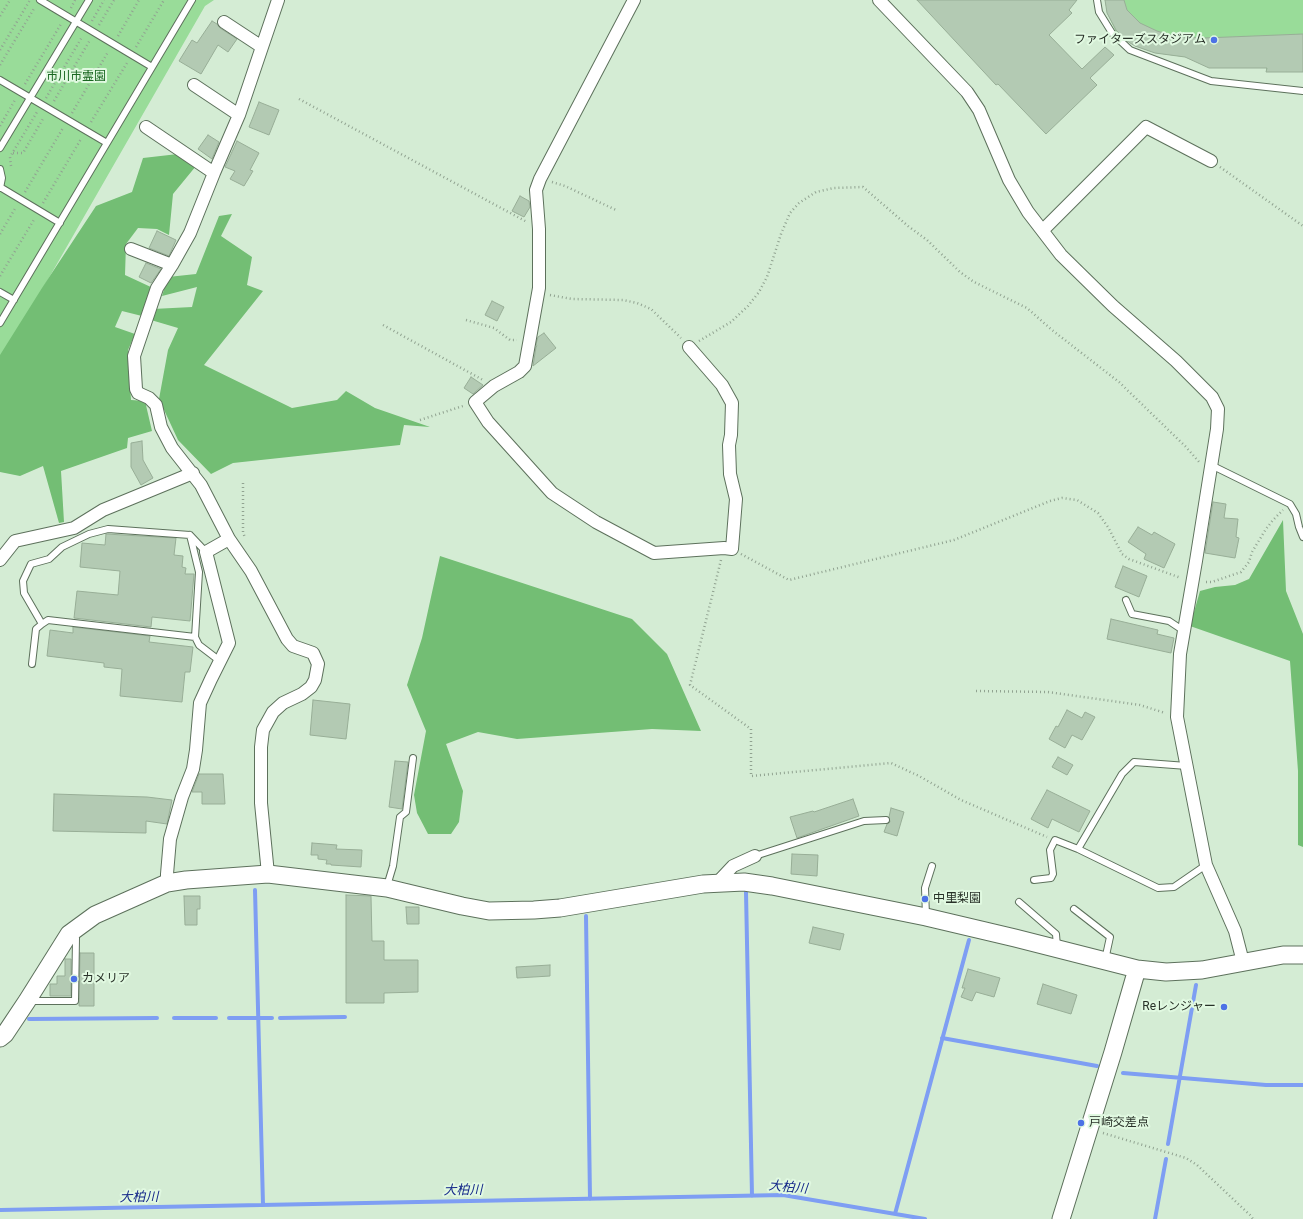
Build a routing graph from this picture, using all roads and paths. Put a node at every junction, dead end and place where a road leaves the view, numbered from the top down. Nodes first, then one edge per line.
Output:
1 (10, 0) edge
2 (30, 0) edge
3 (40, 0) edge
4 (89, 0) edge
5 (104, 0) edge
6 (114, 0) edge
7 (192, 0) edge
8 (278, 0) edge
9 (634, 0) edge
10 (879, 0) edge
11 (1097, 0) edge
12 (35, 6) dead end
13 (0, 16) edge
14 (76, 21) junction
15 (62, 22) dead end
16 (224, 22) dead end
17 (90, 25) dead end
18 (94, 32) junction
19 (85, 33) dead end
20 (262, 47) junction
21 (0, 50) edge
22 (0, 65) edge
23 (152, 67) junction
24 (0, 80) edge
25 (194, 85) dead end
26 (22, 88) dead end
27 (1303, 91) edge
28 (17, 98) dead end
29 (30, 98) junction
30 (299, 99) dead end
31 (44, 102) dead end
32 (39, 109) dead end
33 (49, 109) junction
34 (240, 115) junction
35 (0, 126) edge
36 (146, 127) dead end
37 (107, 144) junction
38 (0, 148) edge
39 (13, 153) junction
40 (1212, 161) joint
41 (0, 169) edge
42 (11, 169) dead end
43 (214, 173) junction
44 (540, 179) junction
45 (0, 188) edge
46 (616, 210) dead end
47 (60, 223) junction
48 (1303, 226) edge
49 (539, 229) junction
50 (1043, 230) junction
51 (130, 249) dead end
52 (172, 265) junction
53 (539, 288) junction
54 (0, 292) edge
55 (14, 300) junction
56 (466, 320) dead end
57 (0, 323) edge
58 (383, 325) dead end
59 (529, 340) junction
60 (689, 347) junction
61 (494, 386) junction
62 (475, 402) junction
63 (420, 420) dead end
64 (1210, 469) junction
65 (193, 473) junction
66 (243, 483) dead end
67 (1290, 504) junction
68 (190, 535) junction
69 (1303, 537) edge
70 (229, 539) junction
71 (246, 541) dead end
72 (728, 548) junction
73 (206, 552) junction
74 (0, 560) edge
75 (1193, 581) junction
76 (1126, 600) dead end
77 (42, 624) junction
78 (1184, 631) junction
79 (195, 637) junction
80 (220, 661) junction
81 (32, 664) dead end
82 (976, 691) dead end
83 (1177, 717) junction
84 (413, 758) dead end
85 (1187, 766) junction
86 (886, 820) dead end
87 (1055, 840) junction
88 (1078, 849) junction
89 (755, 856) joint
90 (1206, 865) junction
91 (932, 866) dead end
92 (268, 874) junction
93 (1034, 880) dead end
94 (167, 883) junction
95 (718, 883) junction
96 (387, 888) junction
97 (1019, 902) dead end
98 (1074, 909) dead end
99 (926, 917) junction
100 (69, 934) junction
101 (1057, 948) junction
102 (1303, 955) edge
103 (1104, 961) junction
104 (1243, 962) junction
105 (1137, 969) junction
106 (27, 1001) junction
107 (0, 1038) edge
108 (1089, 1128) junction
109 (1061, 1219) edge
110 (1253, 1219) edge

1 - 13 path
2 - 21 path
3 - 14 lane
4 - 14 lane
5 - 17 path
6 - 18 path
7 - 23 lane
8 - 20 street
9 - 44 street
10 - 50 street
11 - 27 lane
12 - 22 path
14 - 18 lane
14 - 29 lane
15 - 26 path
16 - 20 street
18 - 23 lane
18 - 33 path
19 - 31 path
20 - 34 street
23 - 37 lane
24 - 29 lane
25 - 34 street
28 - 35 path
29 - 33 lane
29 - 38 lane
30 - 49 path
32 - 39 path
33 - 37 lane
33 - 39 path
34 - 43 street
36 - 43 street
37 - 47 lane
39 - 42 path
40 - 48 path
40 - 50 street
41 - 45 lane
43 - 52 street
44 - 46 path
44 - 49 street
45 - 47 lane
47 - 55 lane
49 - 53 street
50 - 64 street
51 - 52 street
52 - 65 street
53 - 59 street
53 - 60 path
54 - 55 lane
55 - 57 lane
56 - 59 path
58 - 61 path
59 - 61 street
60 - 64 path
60 - 72 street
61 - 62 street
62 - 63 path
62 - 72 street
64 - 67 lane
64 - 75 street
65 - 70 street
65 - 74 street
66 - 71 path
67 - 69 lane
67 - 75 path
68 - 73 lane
68 - 77 lane
68 - 79 lane
70 - 73 street
70 - 92 street
72 - 75 path
72 - 87 path
73 - 80 street
75 - 78 street
76 - 78 lane
77 - 79 lane
77 - 81 lane
78 - 83 street
79 - 80 lane
80 - 94 street
82 - 83 path
83 - 85 street
84 - 96 lane
85 - 88 lane
85 - 90 street
86 - 89 lane
87 - 88 lane
87 - 93 lane
88 - 90 lane
89 - 95 street
90 - 104 street
91 - 99 lane
92 - 94 street
92 - 96 street
94 - 100 street
95 - 96 street
95 - 99 street
97 - 101 lane
98 - 103 lane
99 - 101 street
100 - 106 street
100 - 106 lane
101 - 103 street
102 - 104 street
103 - 105 street
104 - 105 street
105 - 108 street
106 - 107 street
108 - 109 street
108 - 110 path

